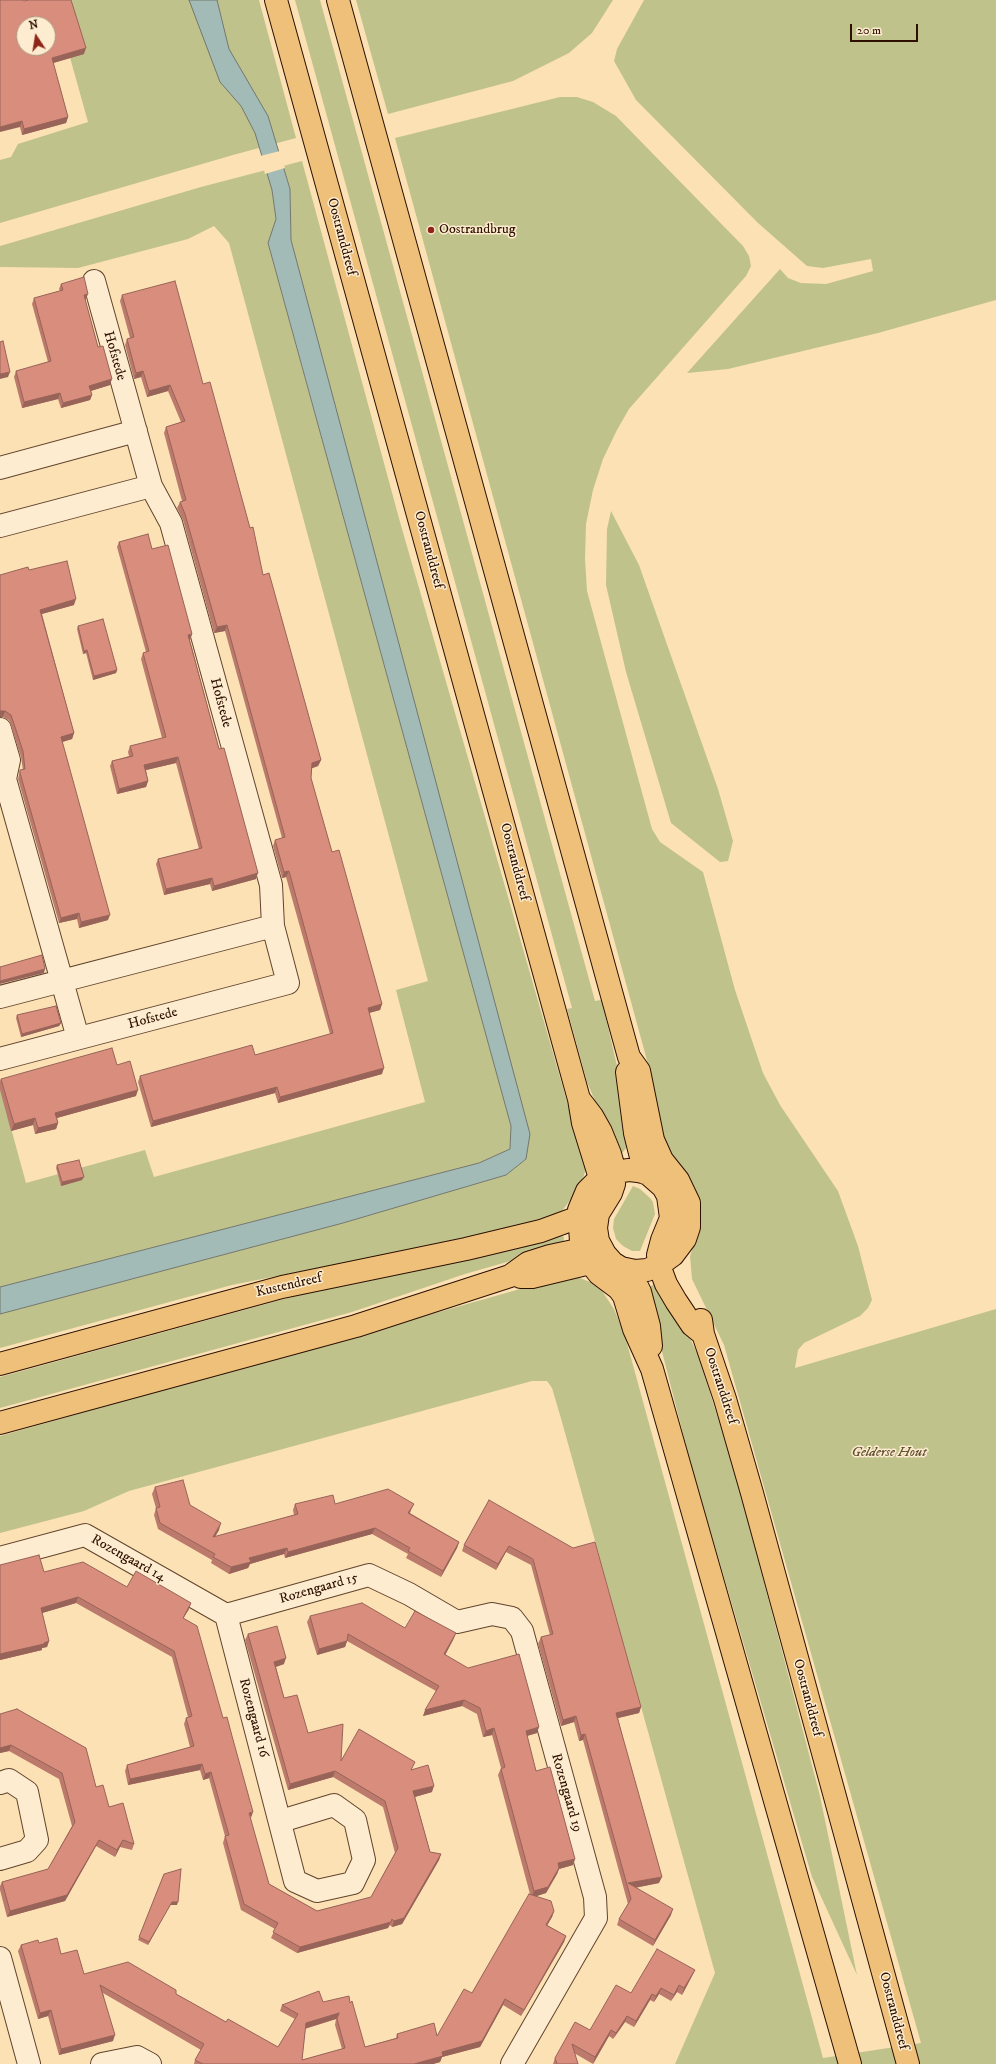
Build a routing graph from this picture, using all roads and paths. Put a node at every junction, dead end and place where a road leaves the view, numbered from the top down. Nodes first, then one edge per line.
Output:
1 (276, 0) edge
2 (338, 0) edge
3 (94, 281) dead end
4 (136, 431) junction
5 (0, 468) edge
6 (151, 486) junction
7 (0, 526) edge
8 (0, 729) edge
9 (273, 926) junction
10 (62, 981) junction
11 (0, 998) edge
12 (78, 1038) junction
13 (0, 1059) edge
14 (653, 1167) junction
15 (607, 1175) junction
16 (579, 1217) junction
17 (591, 1252) junction
18 (666, 1260) junction
19 (629, 1270) junction
20 (0, 1364) edge
21 (652, 1369) junction
22 (0, 1423) edge
23 (0, 1558) edge
24 (409, 1594) joint
25 (226, 1615) junction
26 (0, 1783) edge
27 (281, 1821) dead end
28 (0, 1859) edge
29 (0, 1958) edge
30 (144, 2060) edge
31 (29, 2064) edge
32 (102, 2064) edge
33 (512, 2064) edge
34 (850, 2064) edge
35 (908, 2064) edge

1 - 15 main road, Oostranddreef
2 - 14 main road
3 - 4 street, Hofstede
4 - 5 street
4 - 6 street, Hofstede
6 - 7 street
6 - 9 street, Hofstede
8 - 10 street
9 - 10 street
9 - 12 street, Hofstede
10 - 11 street
10 - 12 street
12 - 13 street, Hofstede
14 - 15 main road
14 - 18 main road
15 - 16 main road
15 - 17 main road
16 - 17 main road
16 - 20 main road, Kustendreef
17 - 19 main road
17 - 21 main road
17 - 22 main road
18 - 19 main road
18 - 35 main road, Oostranddreef
19 - 21 main road
21 - 34 main road
23 - 25 street, Rozengaard 14
24 - 25 street, Rozengaard 15
24 - 33 street, Rozengaard 19
25 - 27 street, Rozengaard 16
26 - 28 street
29 - 31 street
30 - 32 street

